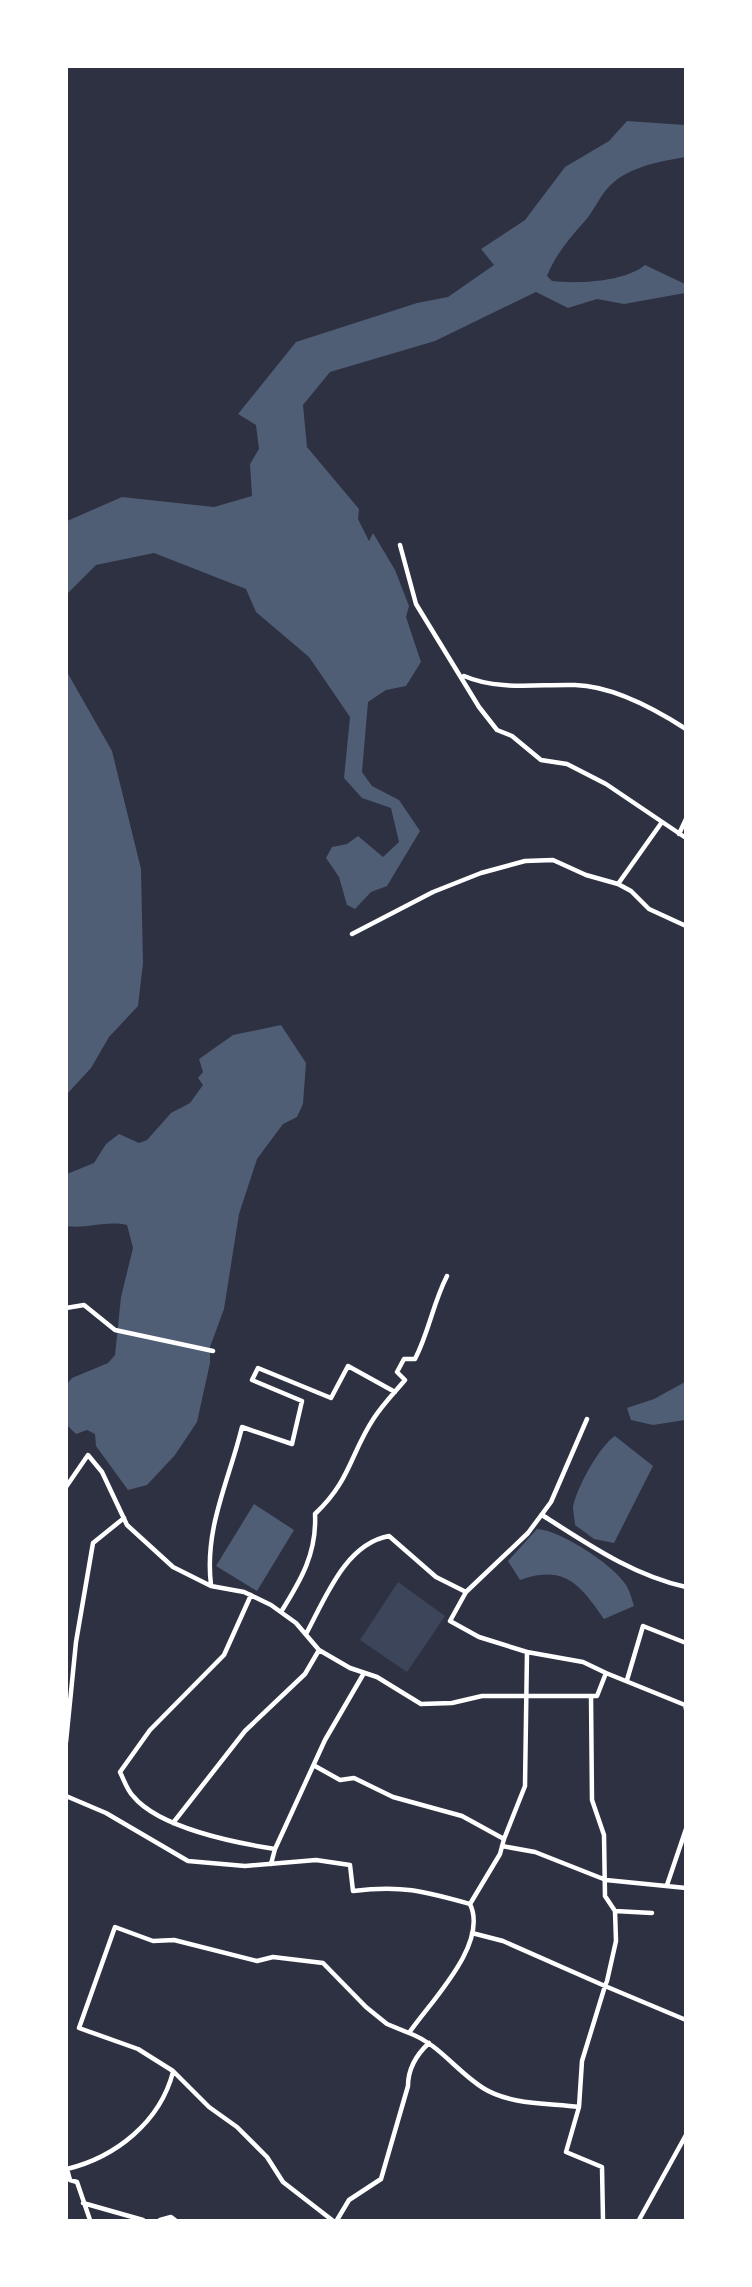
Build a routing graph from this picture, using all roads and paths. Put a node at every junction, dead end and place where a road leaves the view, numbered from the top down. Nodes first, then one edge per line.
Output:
1 (401, 545) dead end
2 (462, 675) junction
3 (685, 729) edge
4 (685, 819) edge
5 (662, 822) junction
6 (679, 834) junction
7 (685, 838) edge
8 (618, 884) junction
9 (685, 926) edge
10 (352, 934) dead end
11 (447, 1276) dead end
12 (66, 1308) edge
13 (213, 1351) dead end
14 (395, 1392) junction
15 (587, 1419) dead end
16 (66, 1487) edge
17 (542, 1515) junction
18 (124, 1518) junction
19 (211, 1586) junction
20 (685, 1587) edge
21 (466, 1592) junction
22 (251, 1595) junction
23 (281, 1612) junction
24 (306, 1634) junction
25 (685, 1643) edge
26 (319, 1650) junction
27 (527, 1652) junction
28 (364, 1673) junction
29 (606, 1673) junction
30 (626, 1680) junction
31 (590, 1696) junction
32 (525, 1698) junction
33 (68, 1702) edge
34 (685, 1709) edge
35 (66, 1742) edge
36 (315, 1766) junction
37 (66, 1796) edge
38 (173, 1823) junction
39 (685, 1829) edge
40 (504, 1839) junction
41 (502, 1846) junction
42 (275, 1849) junction
43 (271, 1864) junction
44 (606, 1880) junction
45 (667, 1885) junction
46 (685, 1888) edge
47 (470, 1904) junction
48 (615, 1911) junction
49 (652, 1913) dead end
50 (472, 1933) junction
51 (605, 1986) junction
52 (685, 2020) edge
53 (409, 2033) junction
54 (429, 2043) junction
55 (173, 2071) junction
56 (579, 2107) junction
57 (685, 2135) edge
58 (82, 2203) junction
59 (90, 2221) edge
60 (143, 2221) edge
61 (160, 2221) edge
62 (175, 2221) edge
63 (334, 2221) edge
64 (603, 2221) edge
65 (639, 2221) edge

1 - 2 street
2 - 3 street
2 - 5 street
4 - 6 street
5 - 6 street
5 - 8 street
6 - 7 street
8 - 9 street
8 - 10 street
11 - 14 street
12 - 13 street
14 - 19 street
14 - 23 street
15 - 17 street
16 - 18 street
17 - 20 street
17 - 21 street
18 - 19 street
18 - 33 street
19 - 22 street
21 - 24 street
21 - 27 street
22 - 23 street
22 - 38 street
23 - 24 street
24 - 26 street
25 - 30 street
26 - 28 street
26 - 38 street
27 - 29 street
27 - 32 street
28 - 32 street
28 - 36 street
29 - 30 street
29 - 31 street
30 - 34 street
31 - 32 street
31 - 44 street
32 - 40 street
33 - 35 street
36 - 40 street
36 - 42 street
37 - 43 street
38 - 42 street
39 - 45 street
40 - 41 street
41 - 44 street
41 - 47 street
42 - 43 street
43 - 47 street
44 - 45 street
44 - 48 street
45 - 46 street
47 - 50 street
48 - 49 street
48 - 51 street
50 - 51 street
50 - 53 street
51 - 52 street
51 - 56 street
53 - 54 street
53 - 55 street
54 - 56 street
54 - 63 street
55 - 58 street
55 - 63 street
56 - 64 street
57 - 65 street
58 - 59 street
58 - 60 street
61 - 62 street

